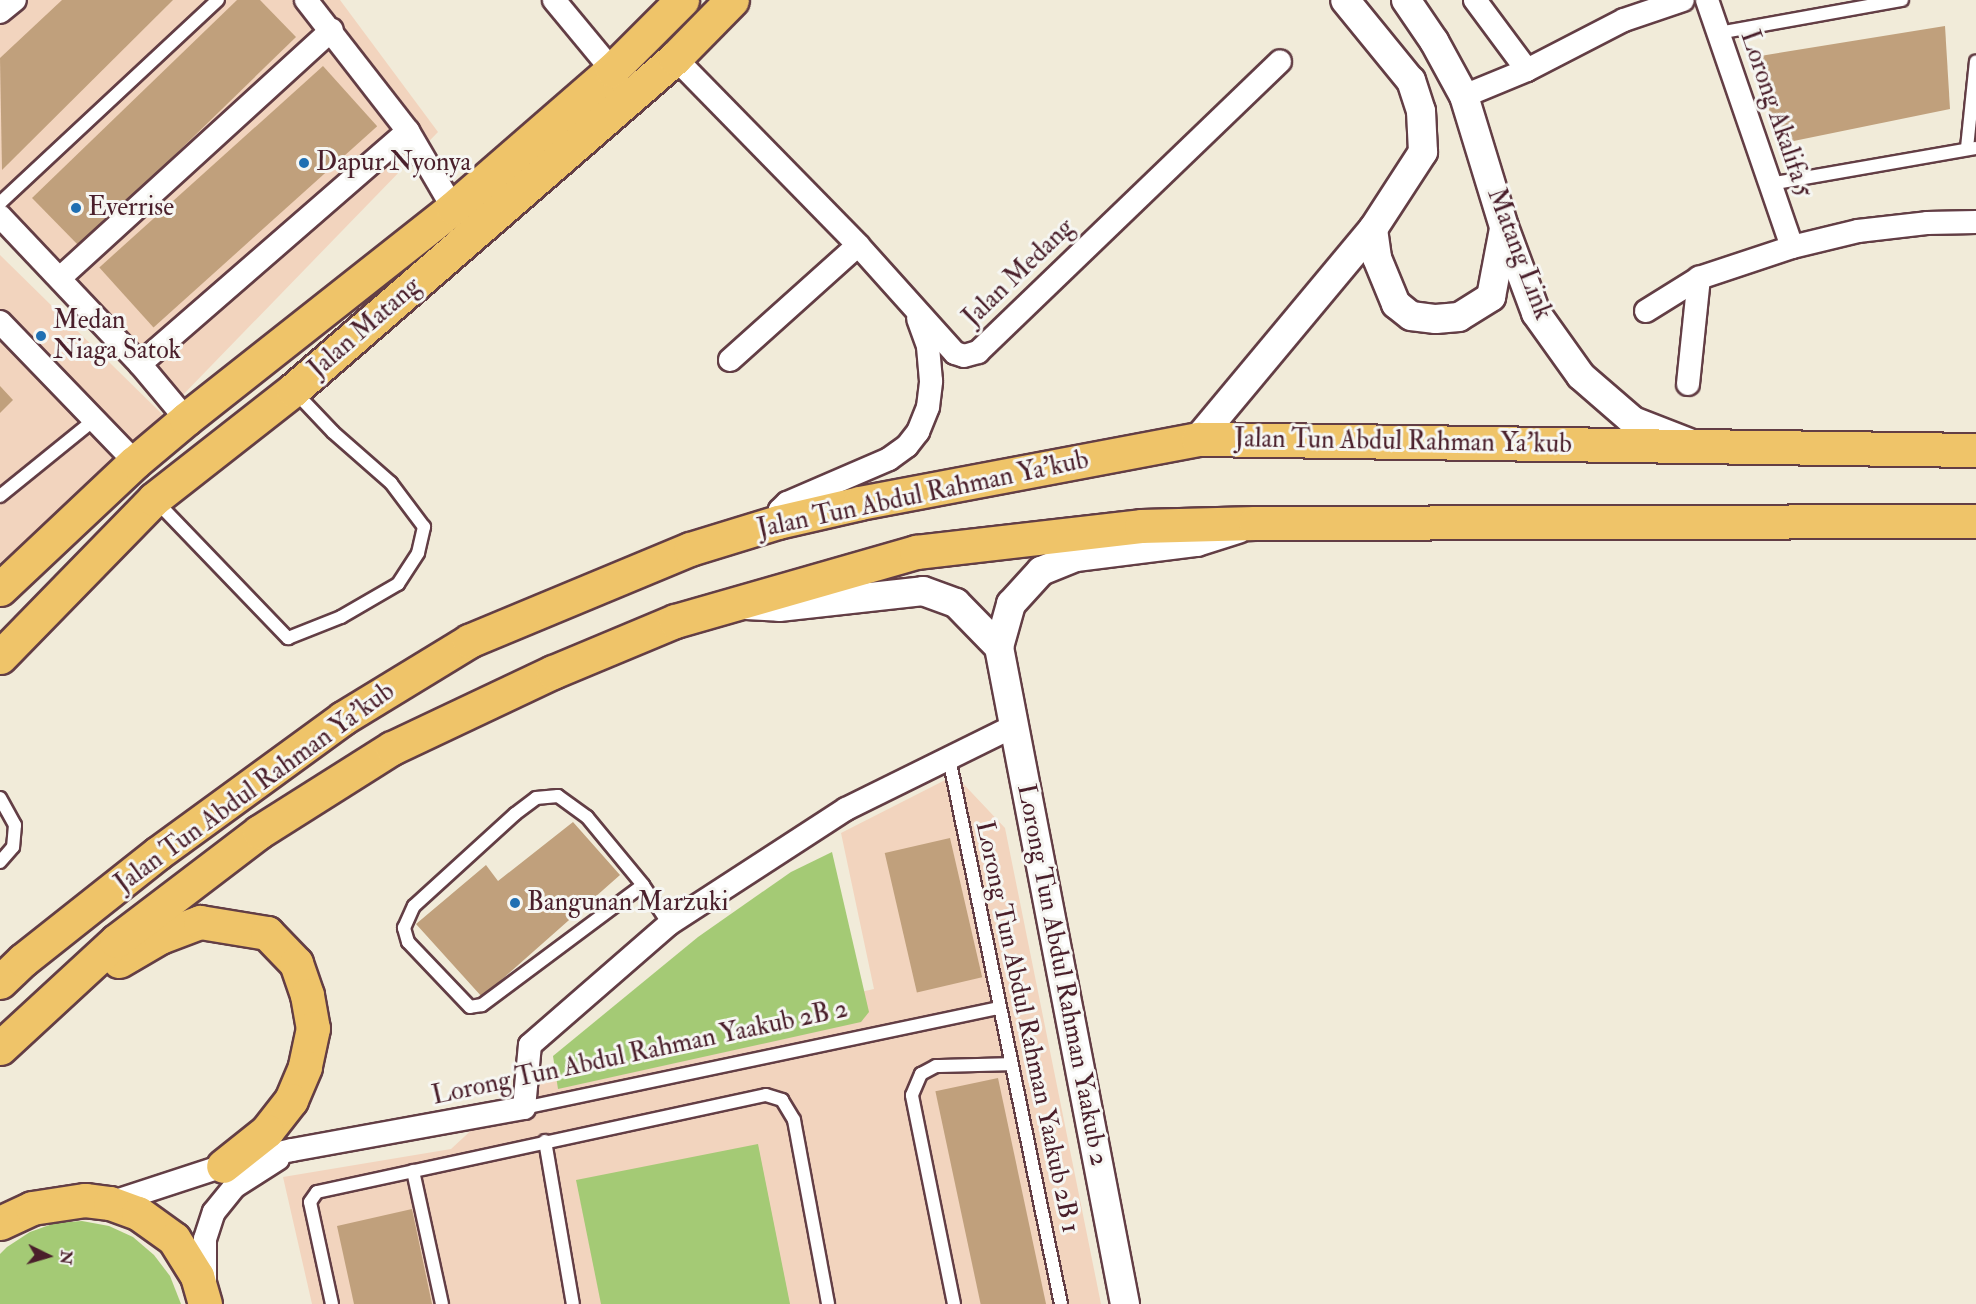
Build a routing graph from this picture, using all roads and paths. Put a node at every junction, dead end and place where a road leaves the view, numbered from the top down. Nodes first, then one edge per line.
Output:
1 (15, 0) edge
2 (219, 0) edge
3 (306, 0) edge
4 (554, 0) edge
5 (682, 0) edge
6 (732, 0) edge
7 (1345, 0) edge
8 (1406, 0) edge
9 (1475, 0) edge
10 (1683, 0) edge
11 (1707, 0) edge
12 (1902, 0) edge
13 (0, 12) edge
14 (332, 30) junction
15 (1718, 33) junction
16 (675, 58) junction
17 (1280, 61) dead end
18 (1976, 61) edge
19 (612, 70) junction
20 (1527, 70) junction
21 (1464, 96) junction
22 (408, 131) junction
23 (1972, 148) edge
24 (1770, 184) junction
25 (0, 203) edge
26 (453, 208) junction
27 (0, 216) edge
28 (1976, 222) edge
29 (1504, 227) junction
30 (1373, 229) junction
31 (858, 245) junction
32 (1792, 247) junction
33 (60, 278) junction
34 (1699, 278) junction
35 (910, 301) junction
36 (1646, 311) dead end
37 (0, 322) edge
38 (730, 360) dead end
39 (140, 364) junction
40 (1688, 384) dead end
41 (293, 390) junction
42 (186, 419) junction
43 (94, 420) junction
44 (1198, 439) junction
45 (1701, 447) junction
46 (1976, 450) edge
47 (135, 462) junction
48 (0, 496) edge
49 (154, 499) junction
50 (1976, 521) edge
51 (778, 522) junction
52 (1255, 523) junction
53 (0, 589) edge
54 (731, 603) junction
55 (999, 647) junction
56 (0, 657) edge
57 (1014, 726) junction
58 (949, 758) junction
59 (0, 798) edge
60 (0, 862) edge
61 (643, 885) junction
62 (669, 924) junction
63 (0, 982) edge
64 (48, 1003) junction
65 (999, 1008) junction
66 (0, 1048) edge
67 (1010, 1064) junction
68 (524, 1108) junction
69 (545, 1141) junction
70 (292, 1150) junction
71 (223, 1166) junction
72 (413, 1170) junction
73 (110, 1203) junction
74 (0, 1223) edge
75 (205, 1303) edge
76 (332, 1304) edge
77 (442, 1304) edge
78 (573, 1304) edge
79 (828, 1304) edge
80 (954, 1304) edge
81 (1061, 1304) edge
82 (1125, 1304) edge

1 - 13 street
2 - 25 lane
3 - 14 street
4 - 19 street
5 - 19 main road, Jalan Matang
6 - 16 main road, Jalan Matang
7 - 30 street
8 - 21 street, Matang Link
9 - 20 street
10 - 20 street
11 - 15 street, Lorong Akalifa 5
12 - 15 lane
14 - 22 street
14 - 33 street
15 - 24 street, Lorong Akalifa 5
16 - 31 street, Jalan Medang
16 - 41 main road, Jalan Matang
17 - 35 street, Jalan Medang
18 - 23 lane
19 - 26 main road, Jalan Matang
20 - 21 street
21 - 29 street, Matang Link
22 - 26 street
22 - 39 street
23 - 24 lane
24 - 32 street, Lorong Akalifa 5
26 - 42 main road, Jalan Matang
27 - 33 street
28 - 32 street
29 - 30 street
29 - 45 street, Matang Link
30 - 44 street
31 - 35 street, Jalan Medang
31 - 38 street
32 - 34 street
33 - 39 street
34 - 36 street
34 - 40 street
35 - 51 street
37 - 43 street
39 - 42 street
41 - 49 main road, Jalan Matang
41 - 49 lane
42 - 47 main road, Jalan Matang
43 - 47 street
43 - 48 lane
44 - 45 main road, Jalan Tun Abdul Rahman Ya'kub
44 - 51 main road, Jalan Tun Abdul Rahman Ya'kub
45 - 46 main road, Jalan Tun Abdul Rahman Ya'kub
47 - 53 main road, Jalan Matang
49 - 56 main road, Jalan Matang
50 - 52 main road, Jalan Tun Abdul Rahman Ya'kub
51 - 63 main road, Jalan Tun Abdul Rahman Ya'kub
52 - 54 main road, Jalan Tun Abdul Rahman Ya'kub
52 - 55 street
54 - 55 street
54 - 64 main road, Jalan Tun Abdul Rahman Ya'kub
55 - 57 street, Lorong Tun Abdul Rahman Yaakub 2
57 - 58 street
57 - 82 street, Lorong Tun Abdul Rahman Yaakub 2
58 - 62 street
58 - 65 lane, Lorong Tun Abdul Rahman Yaakub 2B 1
59 - 60 lane
61 - 61 lane
61 - 62 lane
62 - 68 street
64 - 66 main road, Jalan Tun Abdul Rahman Ya'kub
64 - 71 main road
65 - 67 lane, Lorong Tun Abdul Rahman Yaakub 2B 1
65 - 68 lane, Lorong Tun Abdul Rahman Yaakub 2B 2
67 - 80 lane
67 - 81 lane, Lorong Tun Abdul Rahman Yaakub 2B 1
68 - 70 street, Lorong Tun Abdul Rahman Yaakub 2B 2
69 - 72 lane
69 - 78 lane
69 - 79 lane
70 - 71 street, Lorong Tun Abdul Rahman Yaakub 2B 2
70 - 75 street
71 - 73 street, Lorong Tun Abdul Rahman Yaakub 2B 2
72 - 76 lane
72 - 77 lane
73 - 74 main road
73 - 75 main road

